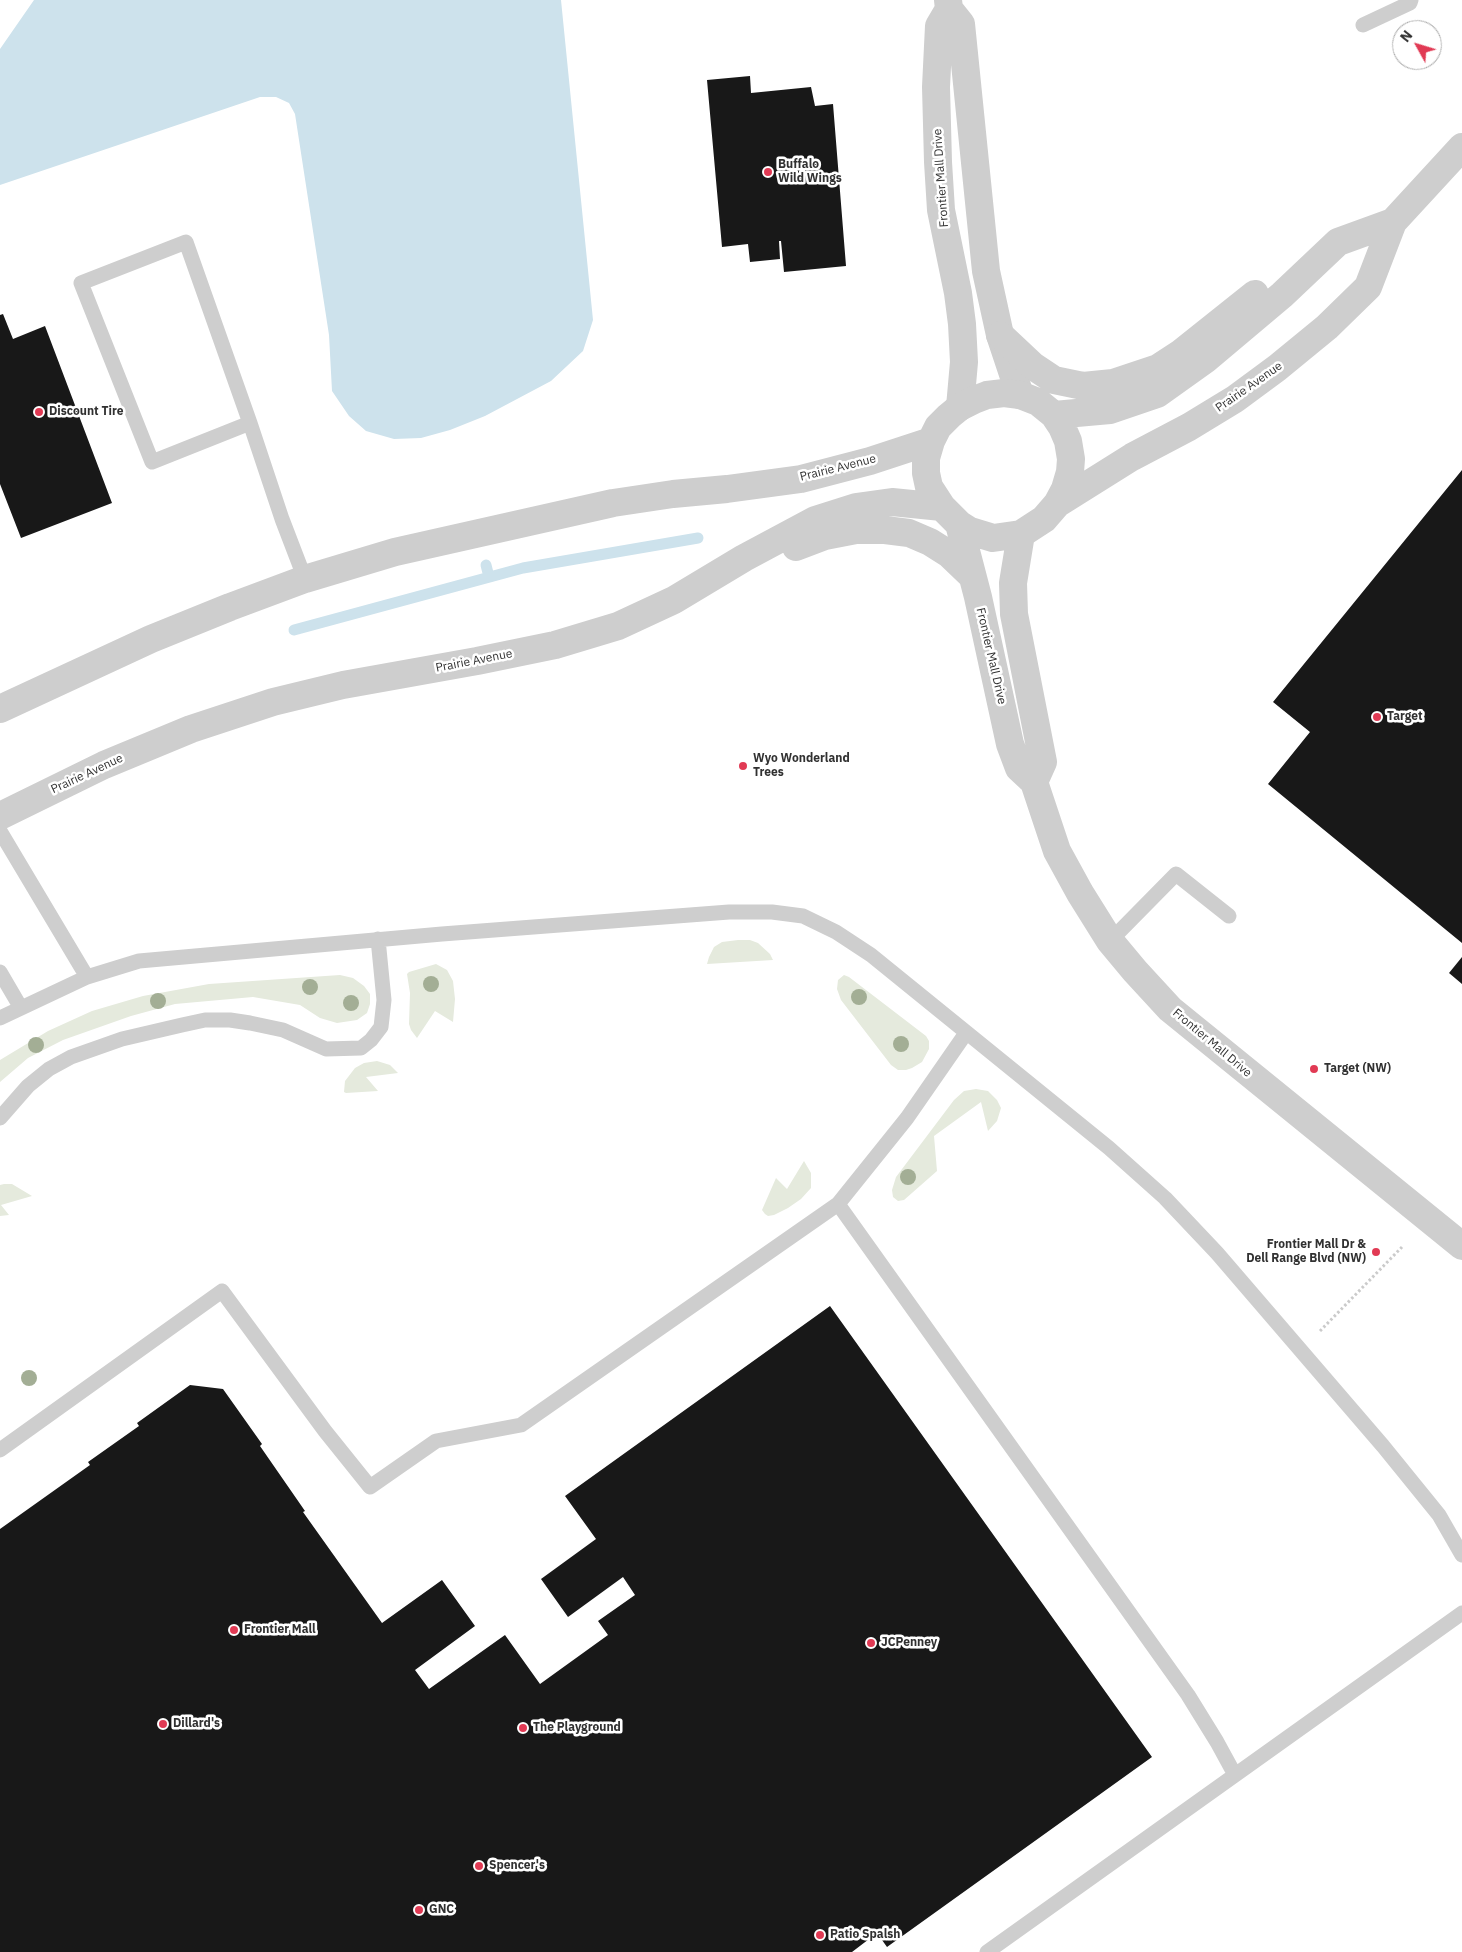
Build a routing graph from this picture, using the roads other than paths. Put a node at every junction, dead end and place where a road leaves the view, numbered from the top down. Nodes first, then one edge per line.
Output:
1 (1411, 0) edge
2 (949, 4) edge
3 (1363, 25) dead end
4 (1462, 147) edge
5 (1393, 222) junction
6 (1338, 242) junction
7 (1000, 335) junction
8 (1020, 395) junction
9 (960, 407) junction
10 (1054, 415) junction
11 (250, 423) junction
12 (931, 441) junction
13 (1056, 504) junction
14 (950, 516) junction
15 (1021, 534) junction
16 (744, 558) junction
17 (972, 576) junction
18 (305, 578) junction
19 (0, 710) edge
20 (1034, 782) junction
21 (0, 816) edge
22 (0, 831) edge
23 (1229, 916) dead end
24 (378, 940) junction
25 (1110, 941) junction
26 (0, 972) edge
27 (87, 977) junction
28 (21, 1008) junction
29 (0, 1018) edge
30 (966, 1033) junction
31 (0, 1118) edge
32 (838, 1204) junction
33 (1462, 1246) edge
34 (0, 1450) edge
35 (1462, 1555) edge
36 (1462, 1613) edge
37 (1235, 1775) junction
38 (987, 1952) edge

1 - 3 lane
2 - 7 street, Frontier Mall Drive
2 - 9 street, Frontier Mall Drive
4 - 5 street, Prairie Avenue
5 - 6 street, Prairie Avenue
5 - 13 street, Prairie Avenue
6 - 7 street
6 - 10 street, Prairie Avenue
7 - 8 street, Frontier Mall Drive
8 - 9 street
8 - 10 street
9 - 12 street
10 - 13 street
11 - 11 lane
11 - 18 lane
12 - 14 street
12 - 18 street, Prairie Avenue
13 - 15 street
14 - 15 street
14 - 16 street, Prairie Avenue
14 - 17 street, Frontier Mall Drive
15 - 20 street
16 - 17 street
16 - 21 street, Prairie Avenue
17 - 20 street, Frontier Mall Drive
18 - 19 street, Prairie Avenue
20 - 25 street, Frontier Mall Drive
22 - 27 lane
23 - 25 lane
24 - 27 lane
24 - 30 lane
24 - 31 lane
25 - 33 street, Frontier Mall Drive
26 - 28 lane
27 - 28 lane
28 - 29 lane
30 - 32 lane
30 - 35 lane
32 - 34 lane
32 - 37 lane
36 - 37 lane
37 - 38 lane

